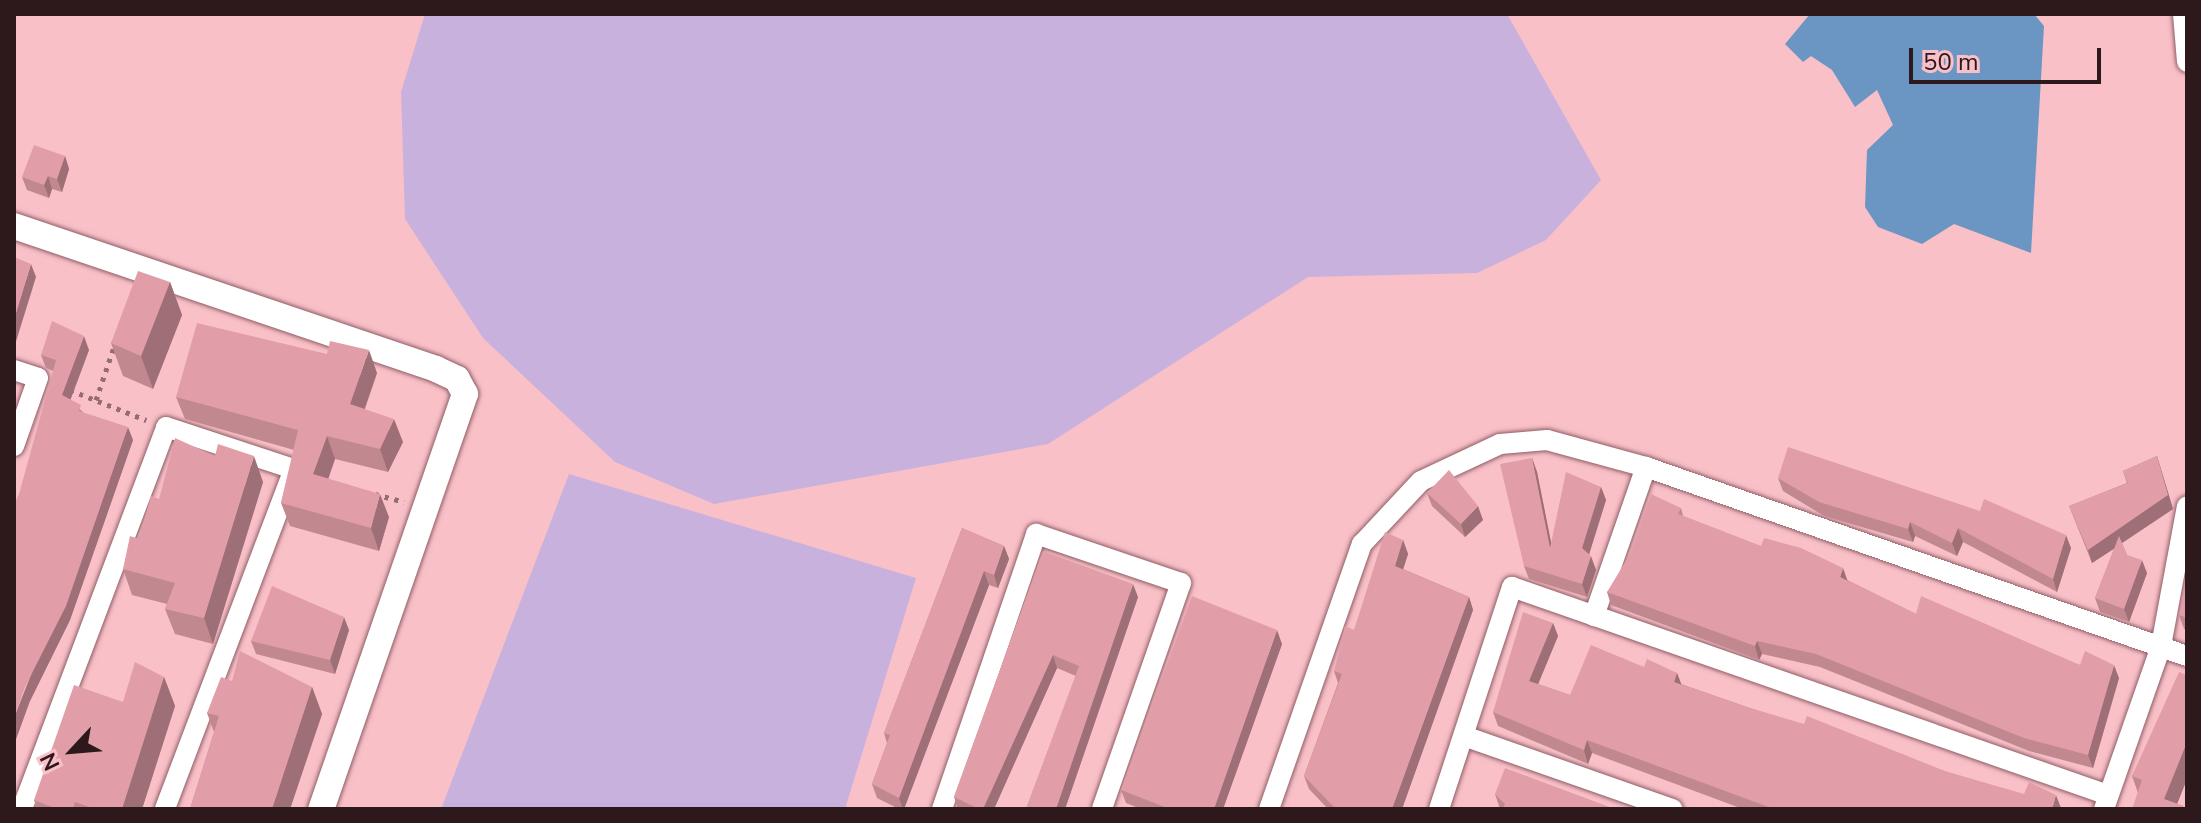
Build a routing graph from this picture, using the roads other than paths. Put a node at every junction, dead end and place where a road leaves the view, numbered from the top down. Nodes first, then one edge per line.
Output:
1 (2183, 14) edge
2 (2187, 62) edge
3 (14, 226) edge
4 (14, 370) edge
5 (14, 446) edge
6 (1646, 467) junction
7 (2187, 506) edge
8 (1594, 616) junction
9 (2161, 646) junction
10 (2187, 656) edge
11 (1464, 736) junction
12 (2106, 802) edge
13 (22, 809) edge
14 (165, 809) edge
15 (321, 809) edge
16 (942, 809) edge
17 (1102, 809) edge
18 (1269, 809) edge
19 (1439, 809) edge
20 (1673, 809) edge

1 - 2 street
3 - 15 street
4 - 5 street
6 - 8 street
6 - 9 street
6 - 18 street
7 - 9 street
8 - 11 street
8 - 12 street
9 - 10 street
9 - 12 street
11 - 19 street
11 - 20 street
13 - 14 street
16 - 17 street

